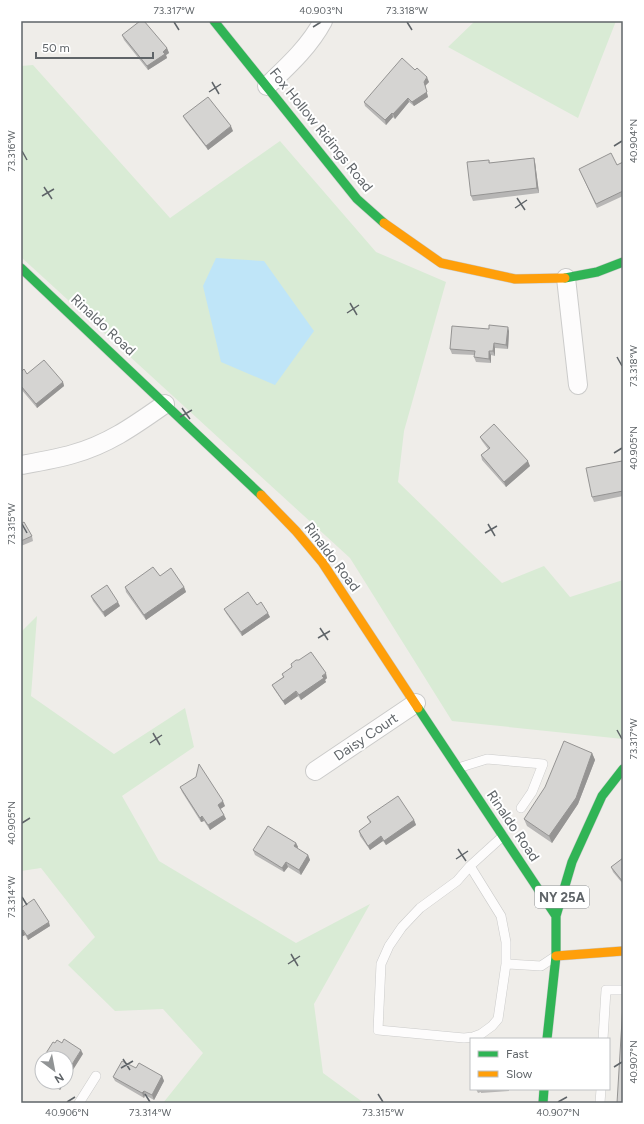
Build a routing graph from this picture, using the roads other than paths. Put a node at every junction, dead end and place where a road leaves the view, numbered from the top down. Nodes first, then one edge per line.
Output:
1 (214, 21) edge
2 (323, 21) edge
3 (267, 86) junction
4 (623, 262) edge
5 (21, 268) edge
6 (566, 278) junction
7 (578, 385) dead end
8 (165, 404) junction
9 (21, 465) edge
10 (416, 703) junction
11 (458, 768) junction
12 (623, 769) edge
13 (315, 771) dead end
14 (521, 808) dead end
15 (503, 836) junction
16 (470, 866) junction
17 (556, 916) junction
18 (623, 951) edge
19 (556, 956) junction
20 (506, 964) junction
21 (623, 990) edge
22 (548, 1038) edge
23 (604, 1038) edge
24 (96, 1076) dead end
25 (544, 1090) edge
26 (601, 1090) edge
27 (79, 1103) edge
28 (543, 1103) edge
29 (600, 1103) edge

1 - 3 street, Fox Hollow Ridings Road
2 - 3 street
3 - 6 street, Fox Hollow Ridings Road
4 - 6 street, Fox Hollow Ridings Road
5 - 8 street, Rinaldo Road
6 - 7 street
8 - 9 street
8 - 10 street, Rinaldo Road
10 - 11 street, Rinaldo Road
10 - 13 street, Daisy Court
11 - 14 lane
11 - 15 street, Rinaldo Road
12 - 17 street, NY 25A
15 - 16 lane
15 - 17 street, Rinaldo Road
16 - 20 lane
16 - 20 lane
17 - 19 street, NY 25A
18 - 19 street
19 - 20 lane
19 - 22 street, NY 25A
21 - 23 lane
24 - 27 lane
25 - 28 street
26 - 29 lane

